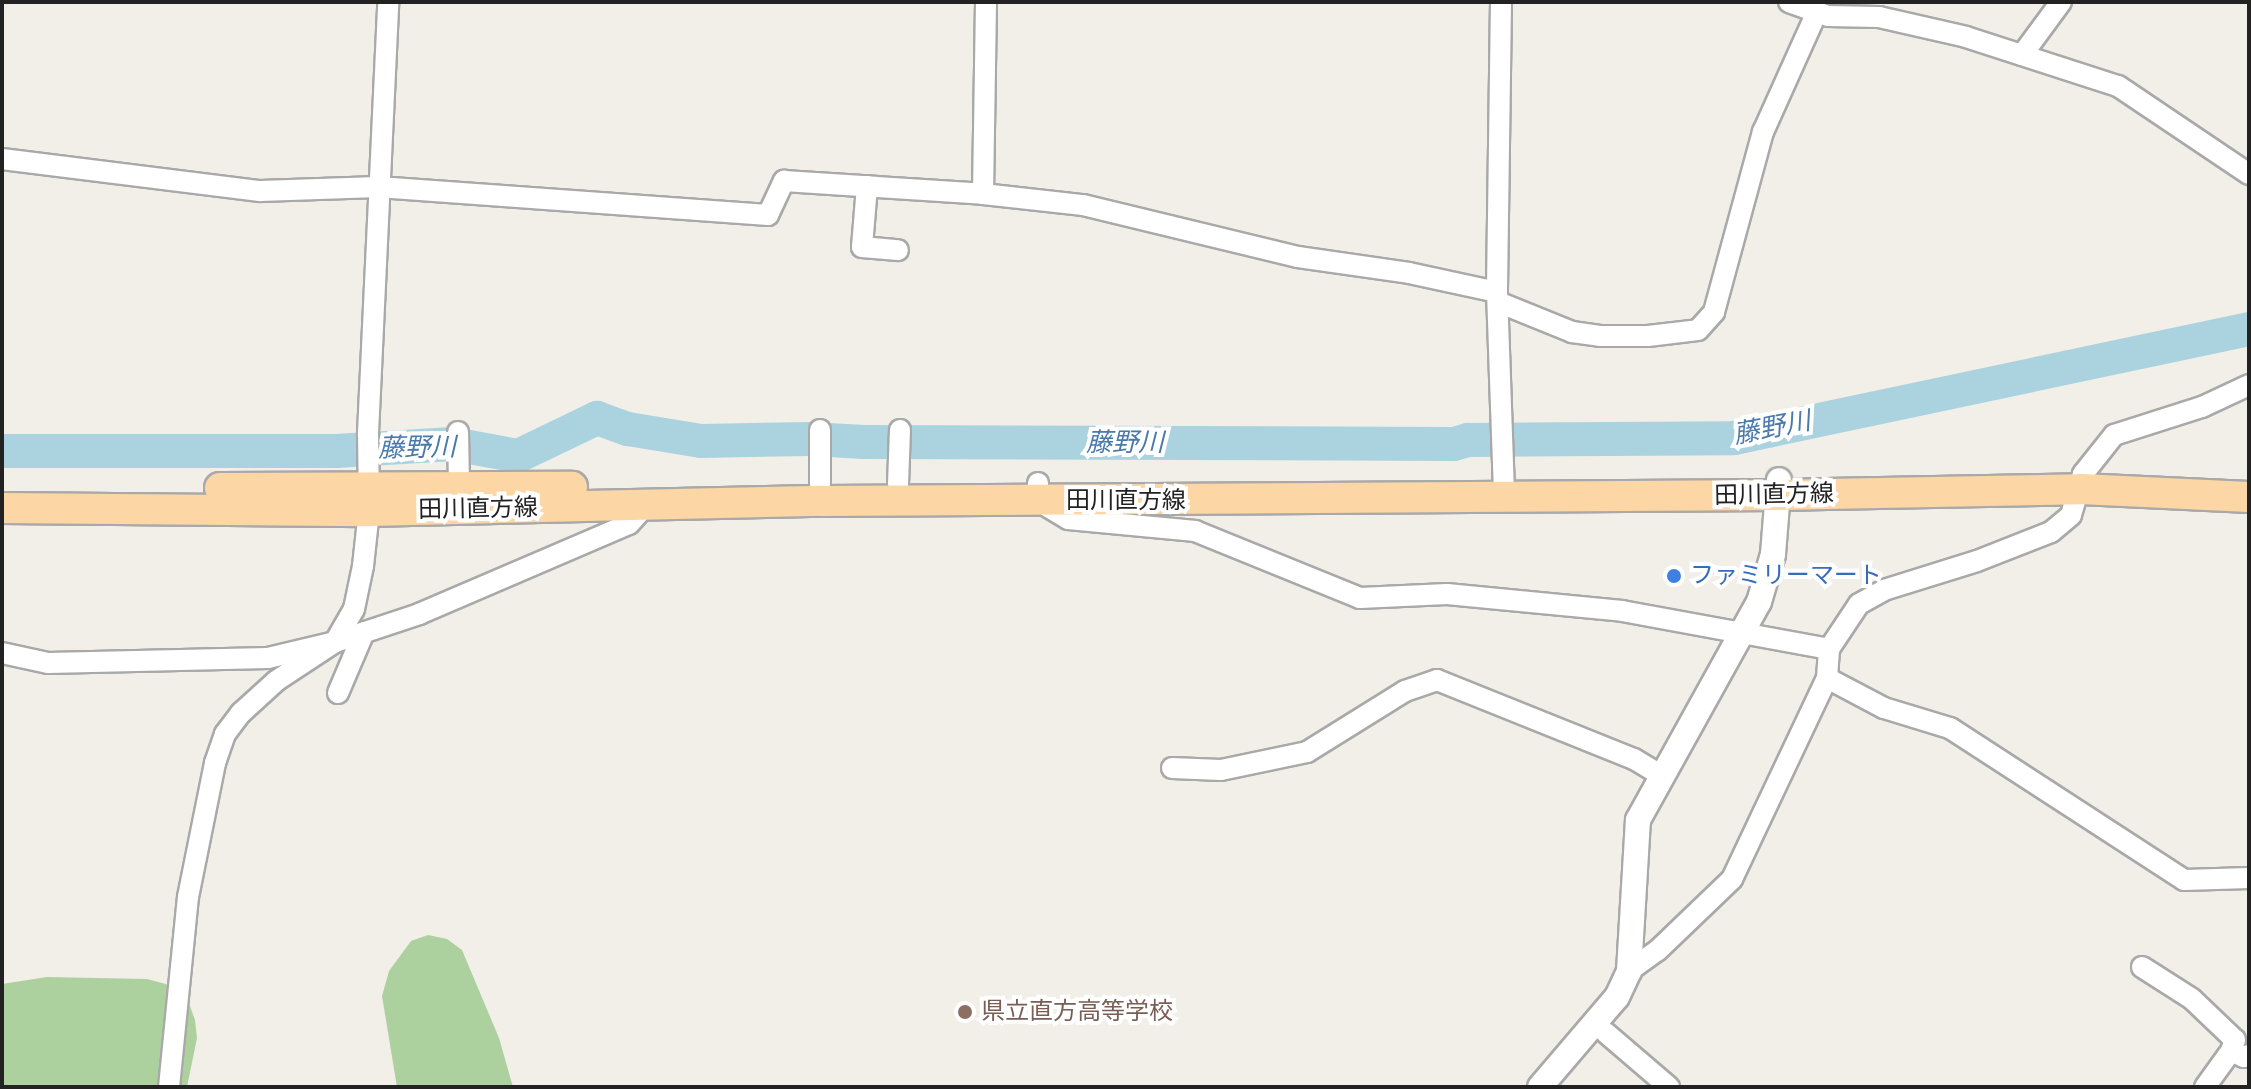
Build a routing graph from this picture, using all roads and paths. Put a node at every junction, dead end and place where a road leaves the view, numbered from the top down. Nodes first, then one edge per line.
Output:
1 (388, 2) edge
2 (986, 2) edge
3 (1501, 2) edge
4 (1789, 2) edge
5 (2061, 2) edge
6 (1817, 12) junction
7 (2022, 55) junction
8 (2, 159) edge
9 (2246, 172) edge
10 (867, 186) junction
11 (378, 187) junction
12 (983, 194) junction
13 (898, 250) dead end
14 (1498, 297) junction
15 (2249, 385) edge
16 (820, 430) dead end
17 (900, 430) dead end
18 (458, 432) dead end
19 (2082, 481) junction
20 (898, 483) junction
21 (2249, 483) edge
22 (820, 484) junction
23 (459, 485) dead end
24 (1504, 486) junction
25 (2, 488) edge
26 (1779, 488) junction
27 (368, 492) junction
28 (1038, 492) junction
29 (2249, 497) edge
30 (645, 506) junction
31 (2, 508) edge
32 (1744, 631) junction
33 (364, 632) junction
34 (335, 642) junction
35 (1829, 649) junction
36 (2, 653) edge
37 (1827, 678) junction
38 (338, 693) dead end
39 (1172, 768) dead end
40 (1662, 776) junction
41 (2249, 878) edge
42 (2142, 967) dead end
43 (1629, 971) junction
44 (1606, 1033) dead end
45 (2240, 1053) edge
46 (169, 1087) edge
47 (1540, 1087) edge
48 (1669, 1087) edge
49 (2205, 1087) edge

1 - 11 street
2 - 12 street
3 - 14 street
4 - 6 street
5 - 7 street
6 - 7 street
6 - 14 street
7 - 9 street
8 - 11 street
10 - 11 street
10 - 12 street
10 - 13 street
11 - 27 street
12 - 14 street
14 - 24 street
15 - 19 street
16 - 22 street
17 - 20 street
18 - 23 street
19 - 21 main road, 田川直方線
19 - 26 main road, 田川直方線
19 - 29 main road, 田川直方線
19 - 35 street
20 - 22 main road, 田川直方線
20 - 28 main road, 田川直方線
22 - 27 main road, 田川直方線
24 - 26 main road, 田川直方線
24 - 28 main road, 田川直方線
25 - 27 main road, 田川直方線
26 - 32 street
27 - 30 main road, 田川直方線
27 - 31 main road, 田川直方線
27 - 34 street
28 - 30 main road, 田川直方線
28 - 32 street
30 - 33 street
32 - 35 street
32 - 40 street
33 - 34 street
33 - 38 street
34 - 36 street
34 - 46 street
35 - 37 street
37 - 41 street
37 - 43 street
39 - 40 street
40 - 43 street
42 - 45 street
43 - 47 street
44 - 48 street
45 - 49 street

